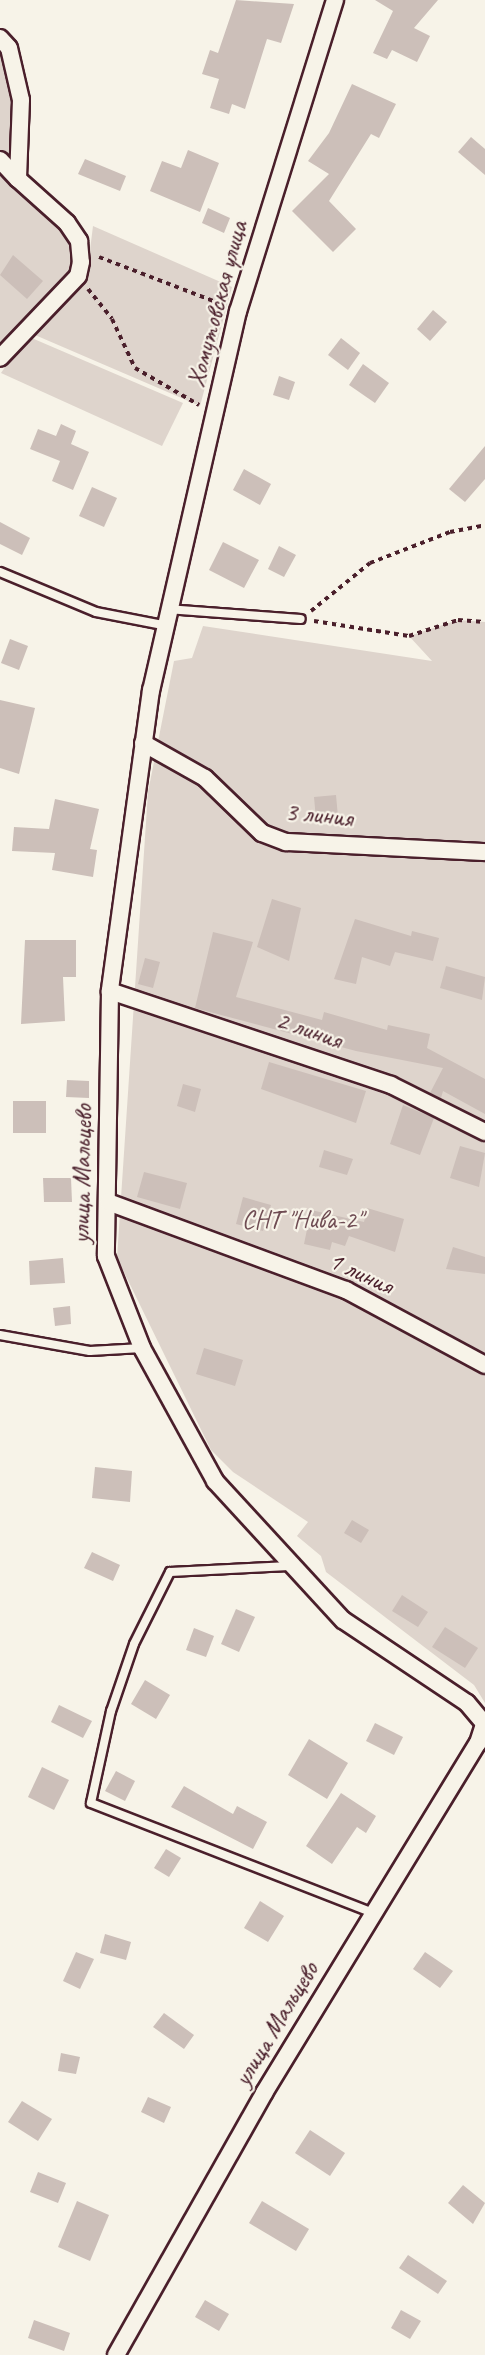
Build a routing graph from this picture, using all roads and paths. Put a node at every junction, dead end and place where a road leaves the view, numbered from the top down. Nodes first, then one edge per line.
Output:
1 (335, 0) edge
2 (0, 38) edge
3 (0, 160) edge
4 (18, 179) junction
5 (79, 249) junction
6 (78, 276) junction
7 (238, 311) junction
8 (0, 358) edge
9 (214, 414) junction
10 (485, 525) edge
11 (0, 572) edge
12 (165, 617) junction
13 (301, 619) junction
14 (485, 622) edge
15 (143, 743) junction
16 (485, 852) edge
17 (110, 992) junction
18 (485, 1132) edge
19 (108, 1202) junction
20 (0, 1335) edge
21 (142, 1348) junction
22 (485, 1365) edge
23 (289, 1566) junction
24 (484, 1722) edge
25 (373, 1913) junction
26 (116, 2355) edge

1 - 7 street, Хомутовская улица
2 - 4 street
3 - 4 street
4 - 5 street
5 - 6 street
5 - 7 path
6 - 8 street
6 - 9 path
7 - 9 street, Хомутовская улица
9 - 12 street, Хомутовская улица
10 - 13 path
11 - 12 lane
12 - 13 lane
12 - 15 street, улица Мальцево
13 - 14 path
15 - 16 street, 3 линия
15 - 17 street, улица Мальцево
17 - 18 street, 2 линия
17 - 19 street, улица Мальцево
19 - 21 street, улица Мальцево
19 - 22 street, 1 линия
20 - 21 lane
21 - 23 street, улица Мальцево
23 - 24 street, улица Мальцево
23 - 25 lane
24 - 25 street, улица Мальцево
25 - 26 street, улица Мальцево

